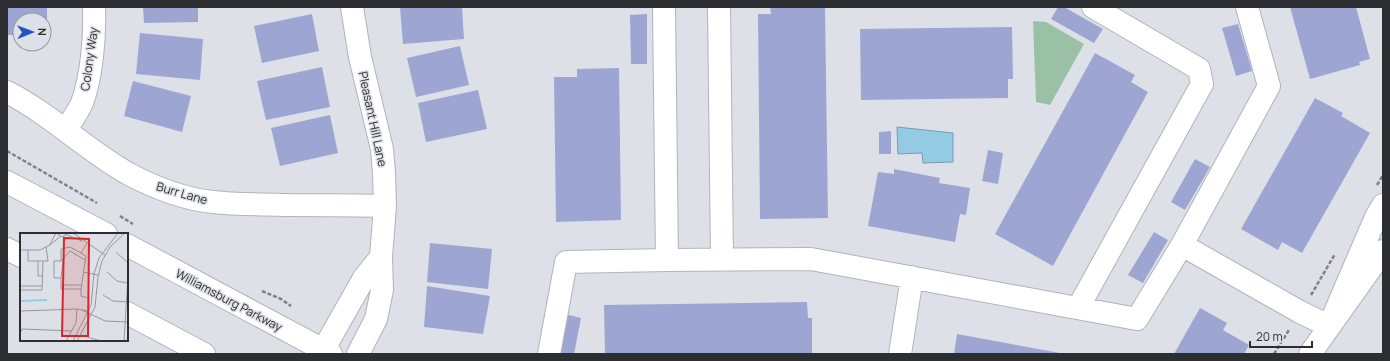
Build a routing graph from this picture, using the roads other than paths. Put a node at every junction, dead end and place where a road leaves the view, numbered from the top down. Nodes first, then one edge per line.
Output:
1 (94, 7) edge
2 (352, 7) edge
3 (664, 7) edge
4 (719, 7) edge
5 (1093, 7) edge
6 (1247, 7) edge
7 (7, 92) edge
8 (66, 130) junction
9 (7, 182) edge
10 (1379, 197) edge
11 (385, 206) junction
12 (104, 233) edge
13 (1182, 245) junction
14 (128, 246) edge
15 (7, 249) edge
16 (1383, 251) edge
17 (20, 256) edge
18 (382, 256) junction
19 (667, 260) junction
20 (722, 260) junction
21 (912, 277) junction
22 (1078, 308) junction
23 (128, 314) edge
24 (1329, 326) junction
25 (325, 353) edge
26 (204, 354) edge
27 (358, 354) edge
28 (549, 354) edge
29 (900, 354) edge
30 (1310, 354) edge

1 - 8 street, Colony Way
2 - 11 street, Pleasant Hill Lane
3 - 19 street
4 - 20 street
5 - 22 street
6 - 13 street
7 - 8 street, Burr Lane
8 - 11 street, Burr Lane
9 - 12 street
10 - 24 street
11 - 18 street, Pleasant Hill Lane
13 - 22 street
13 - 24 street
14 - 25 street, Williamsburg Parkway
15 - 17 street
16 - 24 street
18 - 25 street
18 - 27 street, Pleasant Hill Lane
19 - 20 street
19 - 28 street
20 - 21 street
21 - 22 street
21 - 29 street
23 - 26 street
24 - 30 street

